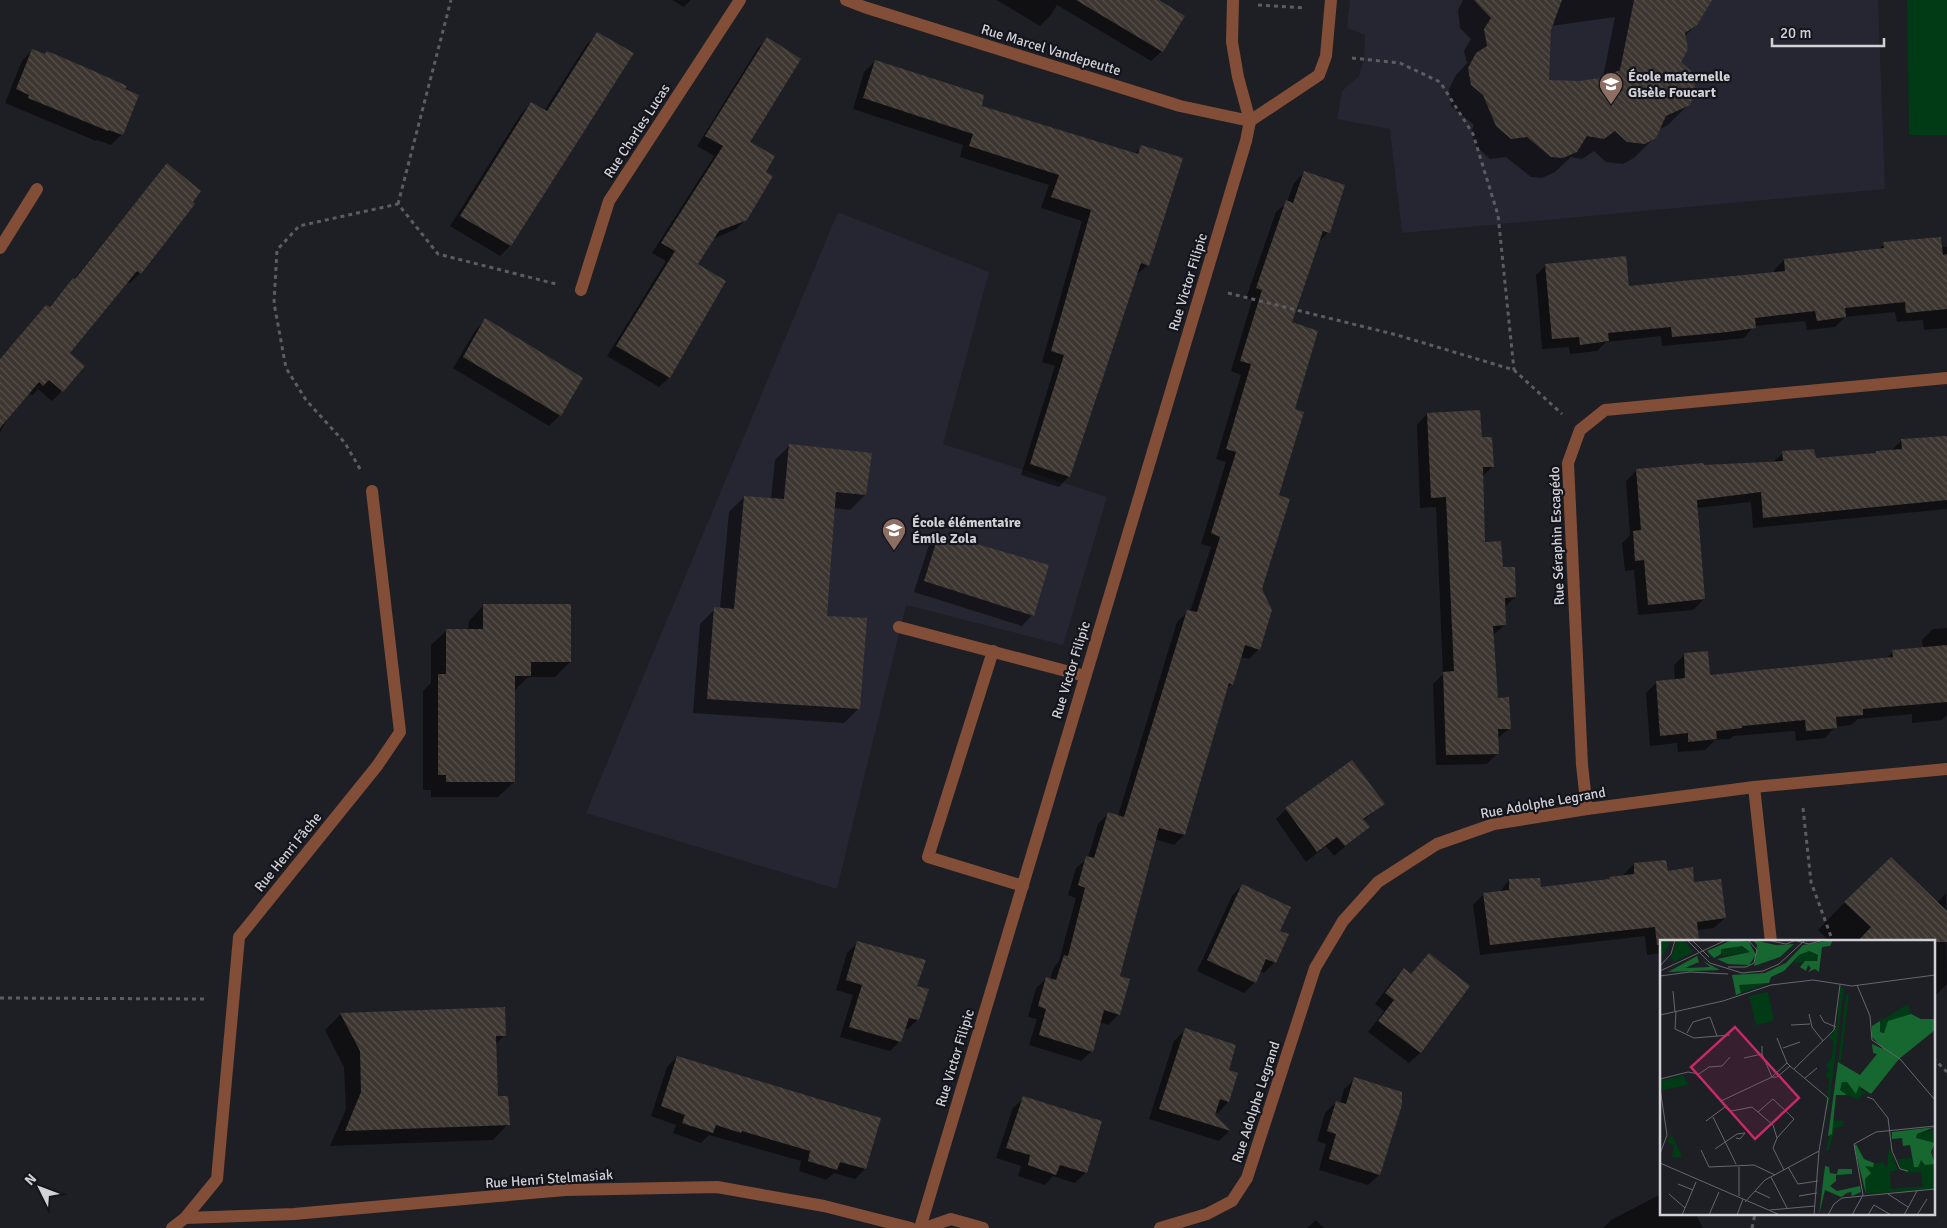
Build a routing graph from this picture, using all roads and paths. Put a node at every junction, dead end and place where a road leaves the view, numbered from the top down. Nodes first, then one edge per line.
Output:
1 (451, 0) edge
2 (740, 0) edge
3 (846, 0) edge
4 (1233, 2) edge
5 (1331, 5) edge
6 (1326, 56) junction
7 (1250, 121) junction
8 (38, 189) dead end
9 (398, 204) junction
10 (0, 248) edge
11 (1203, 287) junction
12 (581, 290) joint
13 (1514, 370) junction
14 (1947, 378) edge
15 (1580, 430) junction
16 (372, 491) joint
17 (899, 627) dead end
18 (993, 652) junction
19 (1085, 676) junction
20 (1947, 769) edge
21 (1800, 783) junction
22 (1754, 787) junction
23 (1587, 809) junction
24 (1023, 886) junction
25 (1771, 940) edge
26 (1832, 940) edge
27 (0, 998) edge
28 (233, 1000) junction
29 (1934, 1059) edge
30 (1947, 1072) edge
31 (185, 1218) junction
32 (172, 1228) edge
33 (911, 1228) edge
34 (920, 1228) edge
35 (925, 1228) edge
36 (983, 1228) edge
37 (1160, 1228) edge

1 - 9 path
2 - 12 street, Rue Charles Lucas
3 - 7 street, Rue Marcel Vandepeutte
4 - 5 path
4 - 7 street
5 - 6 street
6 - 7 street
6 - 13 path
7 - 11 street, Rue Victor Filipic
8 - 10 street
9 - 12 path
9 - 16 path
11 - 13 path
11 - 19 street, Rue Victor Filipic
13 - 15 path
14 - 15 street
15 - 23 street, Rue Séraphin Escagédo
16 - 28 street, Rue Henri Fâche
17 - 18 street
18 - 19 street
18 - 24 street
19 - 24 street, Rue Victor Filipic
20 - 21 street, Rue Adolphe Legrand
21 - 22 street, Rue Adolphe Legrand
21 - 26 path
22 - 23 street, Rue Adolphe Legrand
22 - 25 street
23 - 37 street, Rue Adolphe Legrand
24 - 34 street, Rue Victor Filipic
27 - 28 path
28 - 31 street, Rue Henri Fâche
29 - 30 path
31 - 32 street, Rue Henri Fâche
31 - 33 street, Rue Henri Stelmasiak
35 - 36 street

